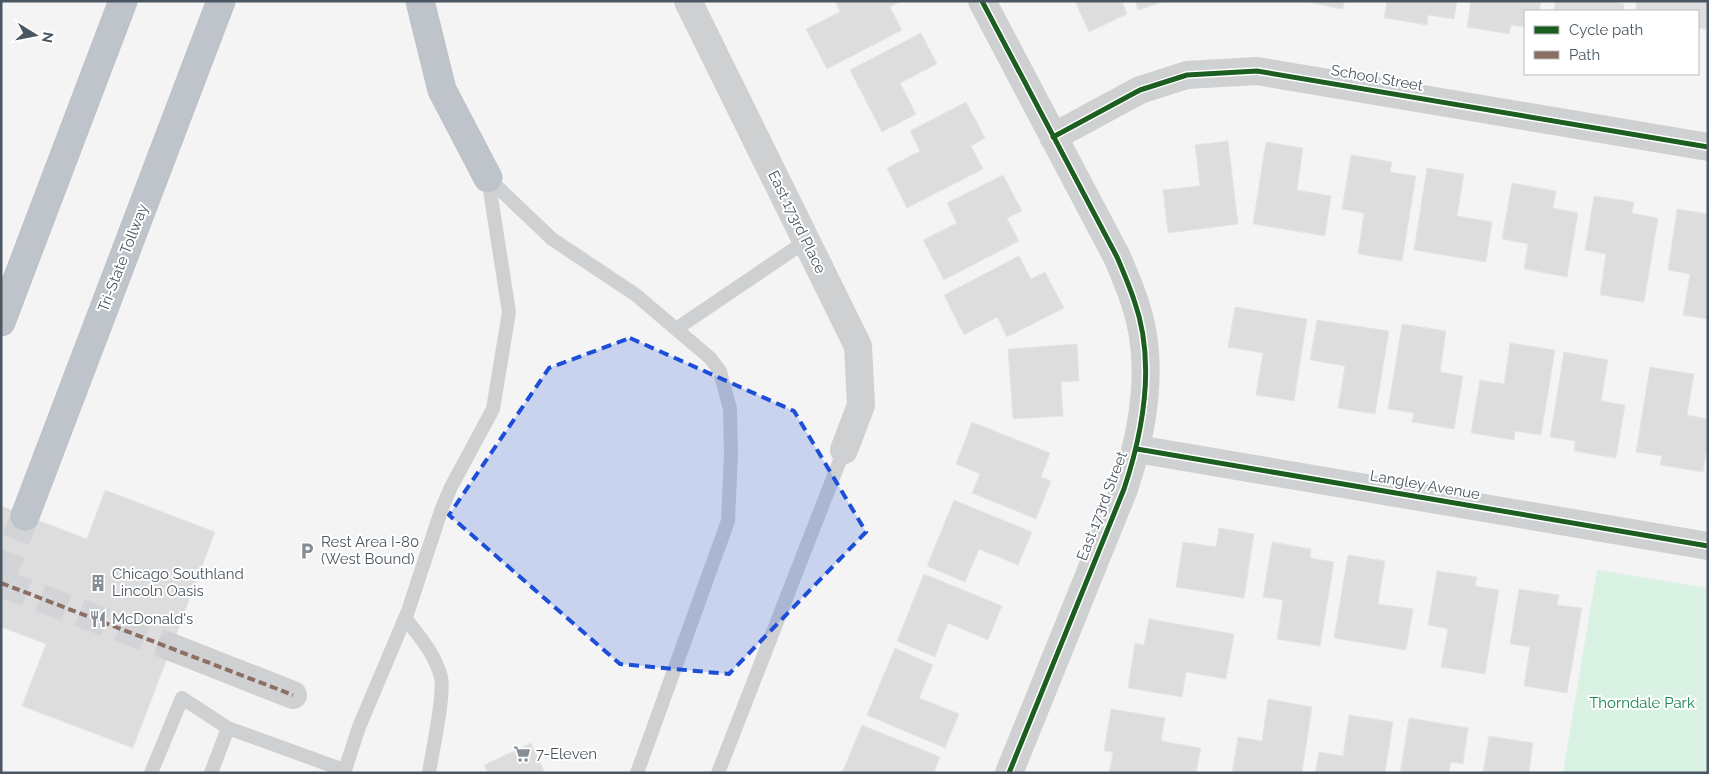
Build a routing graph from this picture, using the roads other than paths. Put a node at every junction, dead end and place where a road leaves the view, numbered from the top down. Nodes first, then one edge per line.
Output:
1 (122, 1) edge
2 (221, 1) edge
3 (420, 1) edge
4 (688, 1) edge
5 (982, 1) edge
6 (1053, 137) junction
7 (1708, 147) edge
8 (488, 178) junction
9 (806, 241) junction
10 (1, 322) edge
11 (676, 329) junction
12 (1137, 449) junction
13 (844, 450) joint
14 (25, 516) tunnel mouth
15 (1708, 546) edge
16 (405, 618) junction
17 (171, 647) tunnel mouth
18 (293, 695) dead end
19 (228, 728) junction
20 (344, 772) edge
21 (152, 773) edge
22 (211, 773) edge
23 (429, 773) edge
24 (638, 773) edge
25 (718, 773) edge
26 (1009, 773) edge

1 - 10 highway
2 - 14 highway, Tri-State Tollway
3 - 8 highway
4 - 9 street, East 173rd Place
5 - 6 street, East 173rd Street
6 - 7 street, School Street
6 - 12 street, East 173rd Street
8 - 11 lane
8 - 16 lane
9 - 11 lane
9 - 13 street, East 173rd Place
11 - 24 lane
12 - 15 street, Langley Avenue
12 - 26 street, East 173rd Street
13 - 25 lane
16 - 20 lane
16 - 23 lane
17 - 18 street
19 - 20 lane
19 - 21 lane
19 - 22 lane

